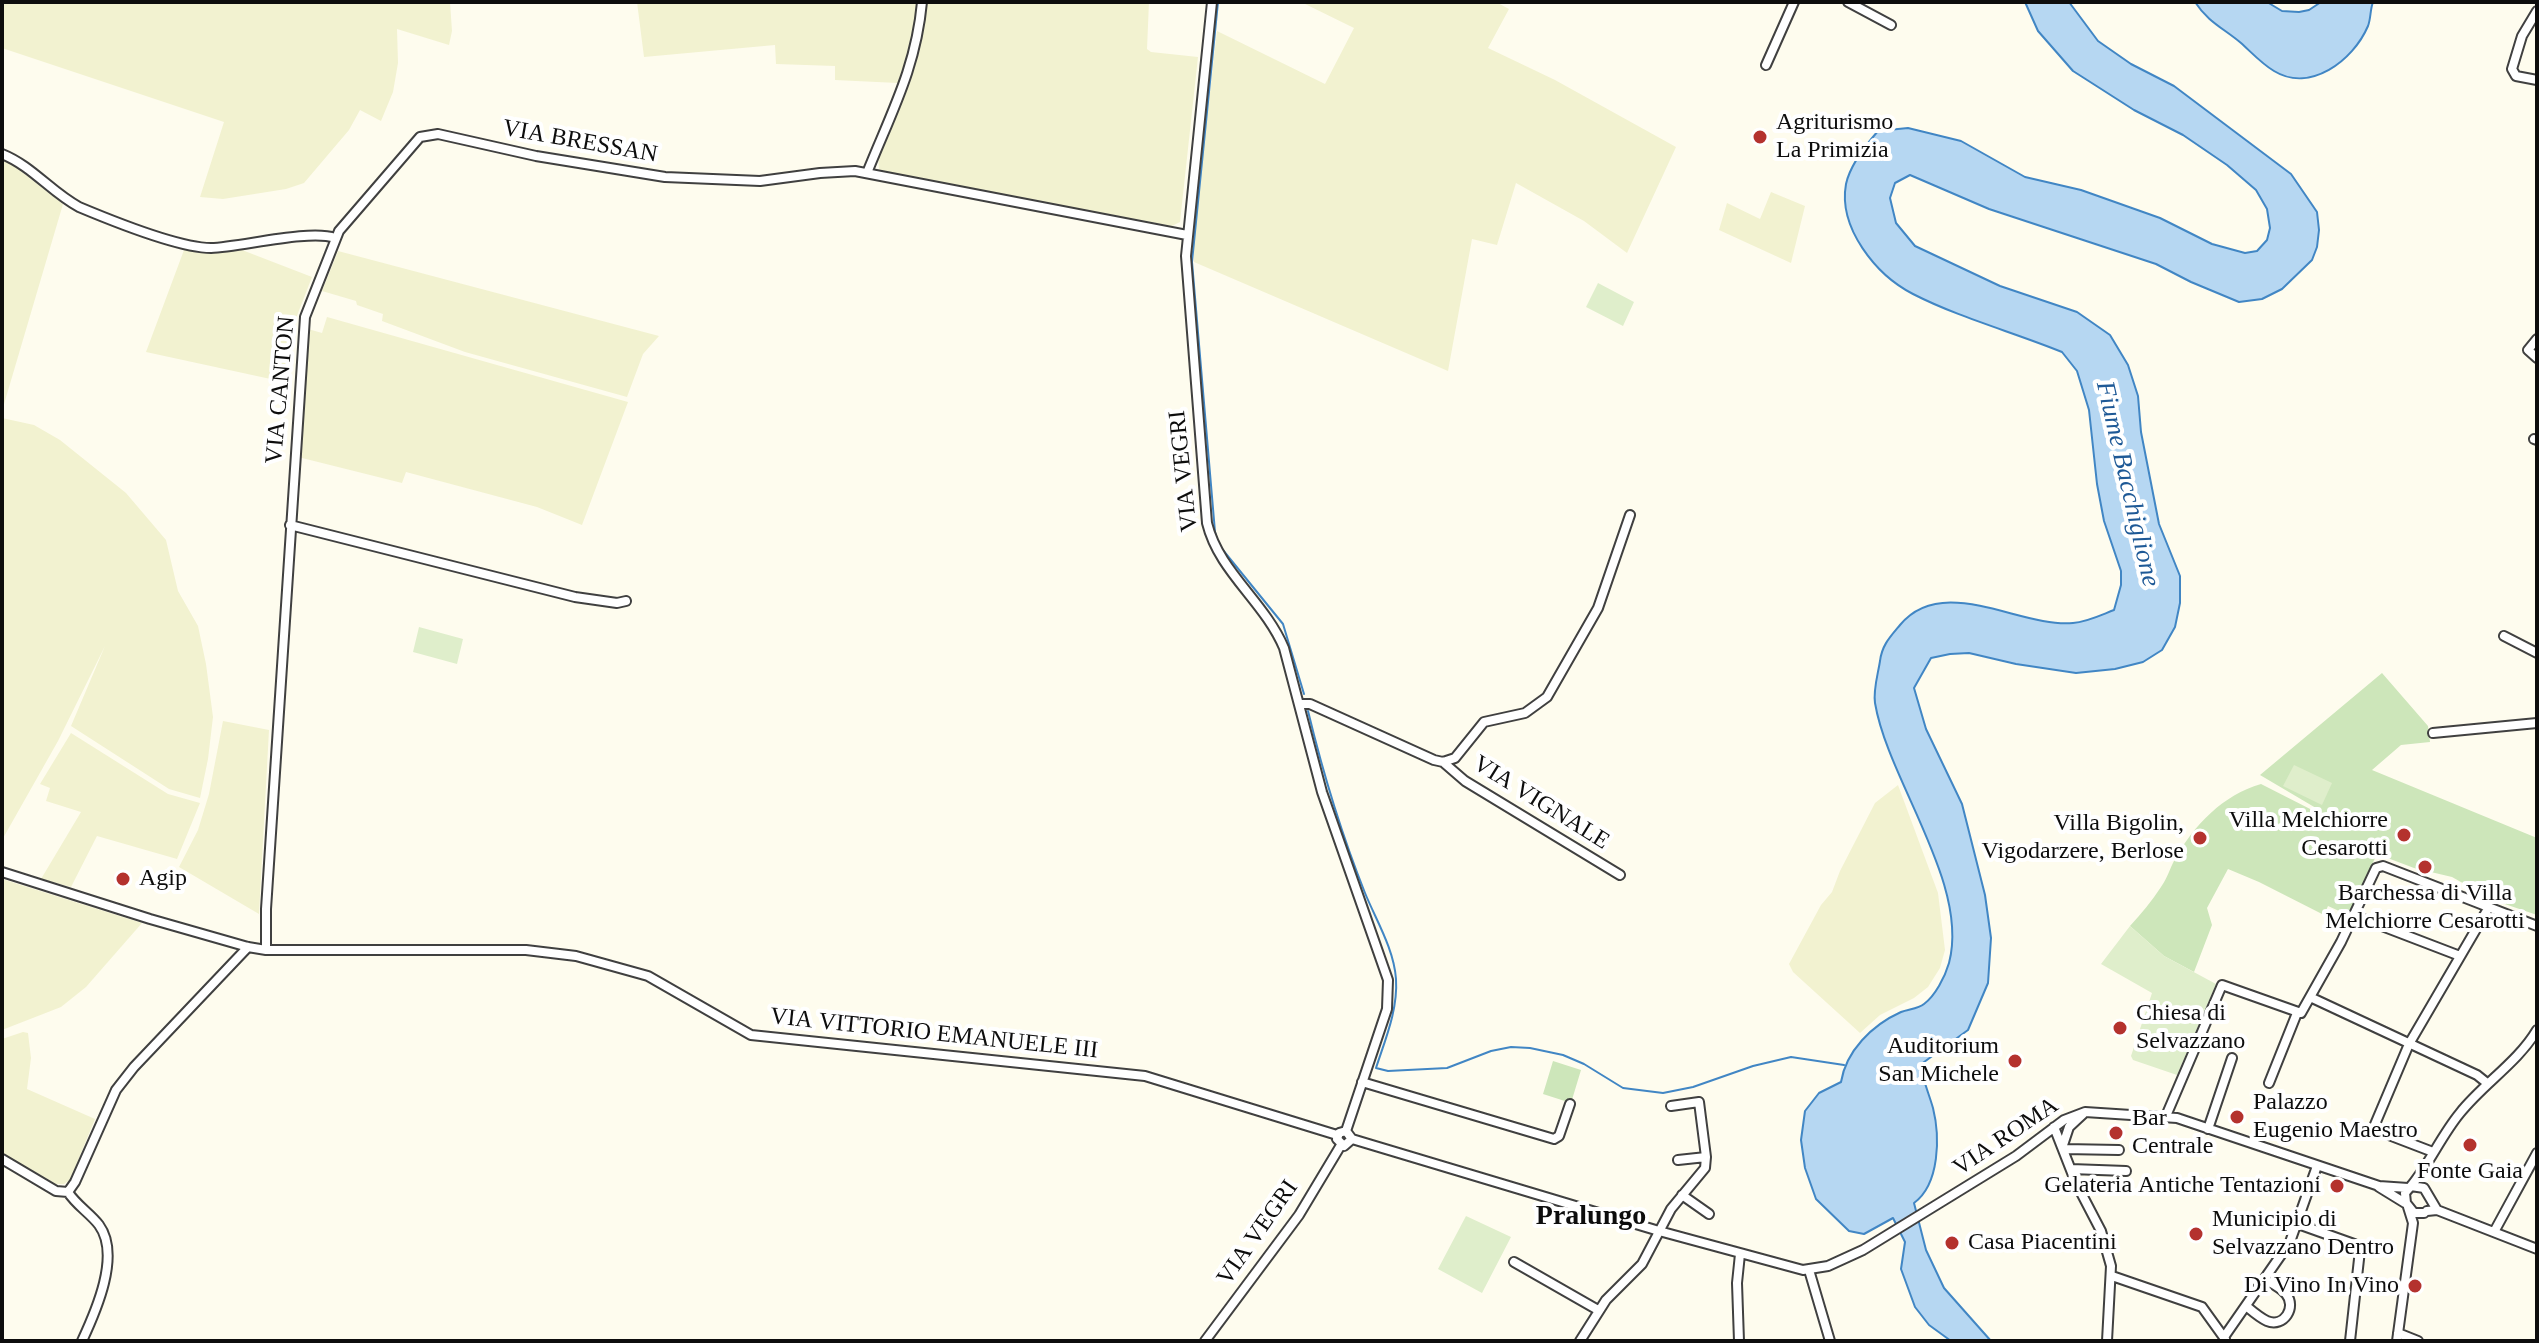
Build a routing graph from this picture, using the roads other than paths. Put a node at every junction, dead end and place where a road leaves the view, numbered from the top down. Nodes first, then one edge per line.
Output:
1 (922, 2) edge
2 (1212, 2) edge
3 (1794, 2) edge
4 (1848, 2) edge
5 (2537, 11) edge
6 (1891, 25) dead end
7 (1766, 65) dead end
8 (2537, 80) edge
9 (2, 154) edge
10 (867, 173) junction
11 (1187, 235) junction
12 (335, 238) junction
13 (2537, 339) edge
14 (2537, 358) edge
15 (1630, 515) dead end
16 (290, 525) junction
17 (626, 601) dead end
18 (2504, 636) dead end
19 (2537, 653) edge
20 (1299, 704) junction
21 (2537, 723) edge
22 (2433, 733) dead end
23 (1443, 762) junction
24 (2, 872) edge
25 (1620, 875) dead end
26 (2489, 907) junction
27 (2353, 915) junction
28 (2537, 926) edge
29 (248, 947) junction
30 (266, 950) junction
31 (2460, 956) junction
32 (2310, 997) junction
33 (2297, 1013) junction
34 (2537, 1030) edge
35 (2409, 1044) junction
36 (2232, 1058) dead end
37 (1362, 1082) junction
38 (2269, 1083) dead end
39 (2487, 1083) junction
40 (1570, 1104) dead end
41 (1671, 1106) dead end
42 (2085, 1112) junction
43 (2166, 1116) junction
44 (2064, 1120) junction
45 (2054, 1127) junction
46 (2208, 1129) junction
47 (1345, 1135) junction
48 (2066, 1135) junction
49 (2063, 1147) junction
50 (2119, 1150) dead end
51 (2433, 1152) junction
52 (2537, 1153) edge
53 (1706, 1157) junction
54 (2, 1159) edge
55 (1678, 1160) dead end
56 (2317, 1166) junction
57 (2427, 1166) junction
58 (2071, 1169) junction
59 (2126, 1171) dead end
60 (2379, 1186) junction
61 (2410, 1187) junction
62 (2426, 1191) junction
63 (68, 1192) junction
64 (1682, 1195) junction
65 (2407, 1206) junction
66 (2430, 1209) junction
67 (1709, 1214) dead end
68 (2413, 1223) junction
69 (2298, 1224) junction
70 (1659, 1231) junction
71 (2494, 1232) junction
72 (2537, 1249) edge
73 (1740, 1254) junction
74 (1514, 1262) dead end
75 (1813, 1269) junction
76 (2112, 1276) junction
77 (2264, 1279) junction
78 (2246, 1306) junction
79 (1598, 1310) junction
80 (2397, 1337) edge
81 (2225, 1339) edge
82 (82, 1341) edge
83 (1205, 1341) edge
84 (1580, 1341) edge
85 (1739, 1341) edge
86 (1830, 1341) edge
87 (2107, 1341) edge
88 (2350, 1341) edge
89 (2418, 1341) edge

1 - 10 street
2 - 11 street, VIA VEGRI
3 - 7 street
4 - 6 street
5 - 8 street
9 - 12 street
10 - 11 street, VIA BRESSAN
10 - 12 street, VIA BRESSAN
11 - 20 street, VIA VEGRI
12 - 16 street, VIA CANTON
13 - 14 street
15 - 23 street, VIA VIGNALE
16 - 17 street
16 - 30 street, VIA CANTON
18 - 19 street
20 - 23 street, VIA VIGNALE
20 - 37 street, VIA VEGRI
21 - 22 street
23 - 25 street, VIA VIGNALE
24 - 29 street, VIA VITTORIO EMANUELE III
26 - 27 street
26 - 28 street
26 - 31 street
27 - 31 street
27 - 32 street
29 - 30 street, VIA VITTORIO EMANUELE III
29 - 63 street
30 - 47 street, VIA VITTORIO EMANUELE III
31 - 35 street
32 - 33 street
32 - 35 street
33 - 38 street
33 - 43 street
34 - 39 street
35 - 39 street
35 - 51 street
36 - 46 street
37 - 40 street
37 - 47 street, VIA VEGRI
39 - 51 street
41 - 53 street
42 - 43 street, VIA ROMA
42 - 44 street, VIA ROMA
42 - 48 street
43 - 46 street, VIA ROMA
44 - 45 street, VIA ROMA
44 - 48 street
45 - 49 street
45 - 75 street, VIA ROMA
46 - 56 street, VIA ROMA
47 - 70 street, VIA VITTORIO EMANUELE III
47 - 83 street, VIA VEGRI
48 - 49 street
49 - 50 street
49 - 58 street
51 - 57 street
52 - 71 street
53 - 55 street
53 - 64 street
54 - 63 street
56 - 60 street, VIA ROMA
56 - 69 street
57 - 61 street
57 - 62 street
58 - 59 street
58 - 76 street
60 - 61 street, VIA ROMA
60 - 65 street, VIA ROMA
61 - 62 street
61 - 65 street
62 - 66 street
63 - 82 street
64 - 67 street
64 - 70 street
65 - 66 street
65 - 68 street
66 - 68 street
66 - 71 street
68 - 80 street
69 - 77 street
69 - 88 street
70 - 73 street, VIA VITTORIO EMANUELE III
70 - 79 street
71 - 72 street
73 - 75 street, VIA VITTORIO EMANUELE III
73 - 85 street
74 - 79 street
75 - 86 street
76 - 81 street
76 - 87 street
77 - 78 street
77 - 78 street
78 - 81 street
79 - 84 street
80 - 89 street

